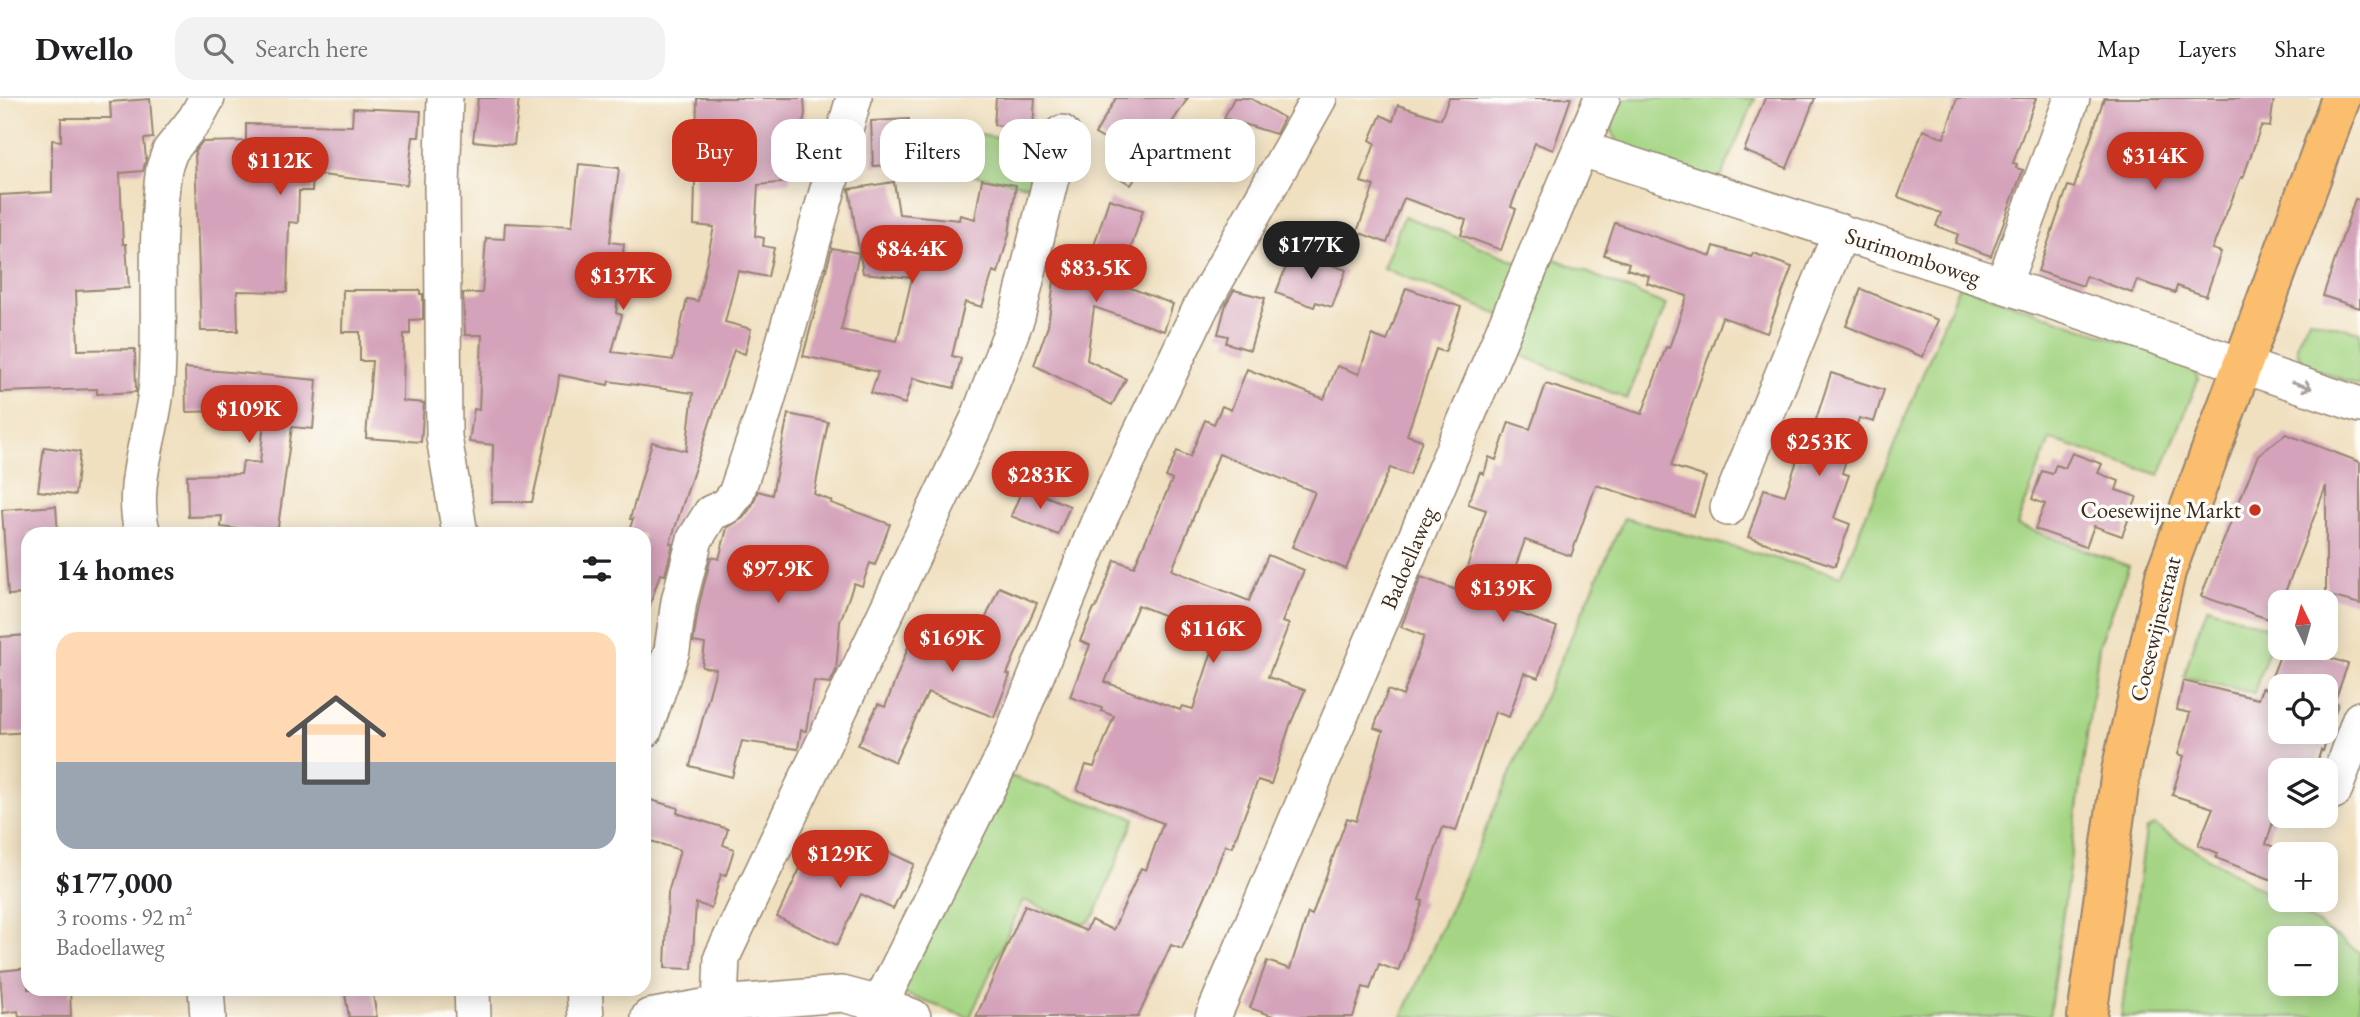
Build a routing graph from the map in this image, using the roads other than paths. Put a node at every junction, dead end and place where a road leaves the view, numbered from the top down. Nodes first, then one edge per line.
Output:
1 (207, 98) edge
2 (445, 98) edge
3 (854, 98) edge
4 (1319, 98) edge
5 (1602, 98) edge
6 (2072, 98) edge
7 (2341, 98) edge
8 (1582, 149) junction
9 (1050, 182) edge
10 (1841, 232) junction
11 (2003, 285) junction
12 (2244, 365) junction
13 (2360, 405) edge
14 (1728, 508) dead end
15 (141, 527) edge
16 (459, 527) edge
17 (651, 711) edge
18 (2360, 719) edge
19 (2338, 779) edge
20 (206, 996) edge
21 (472, 996) edge
22 (584, 996) edge
23 (720, 1004) junction
24 (880, 1004) junction
25 (208, 1017) edge
26 (473, 1017) edge
27 (586, 1017) edge
28 (649, 1017) edge
29 (913, 1017) edge
30 (1213, 1017) edge
31 (2087, 1017) edge

1 - 15 street
2 - 16 street
3 - 17 street
4 - 24 street
5 - 8 street, Badoellaweg
6 - 11 street
7 - 12 main road, Coesewijnestraat
8 - 10 street, Surimomboweg
8 - 30 street, Badoellaweg
9 - 23 street
10 - 11 street, Surimomboweg
10 - 14 street
11 - 12 street, Surimomboweg
12 -> 13 street, Surimomboweg
12 - 31 main road, Coesewijnestraat
18 - 19 street
20 - 25 street
21 - 26 street
22 - 27 street
23 - 24 street
23 - 28 street
24 - 29 street

